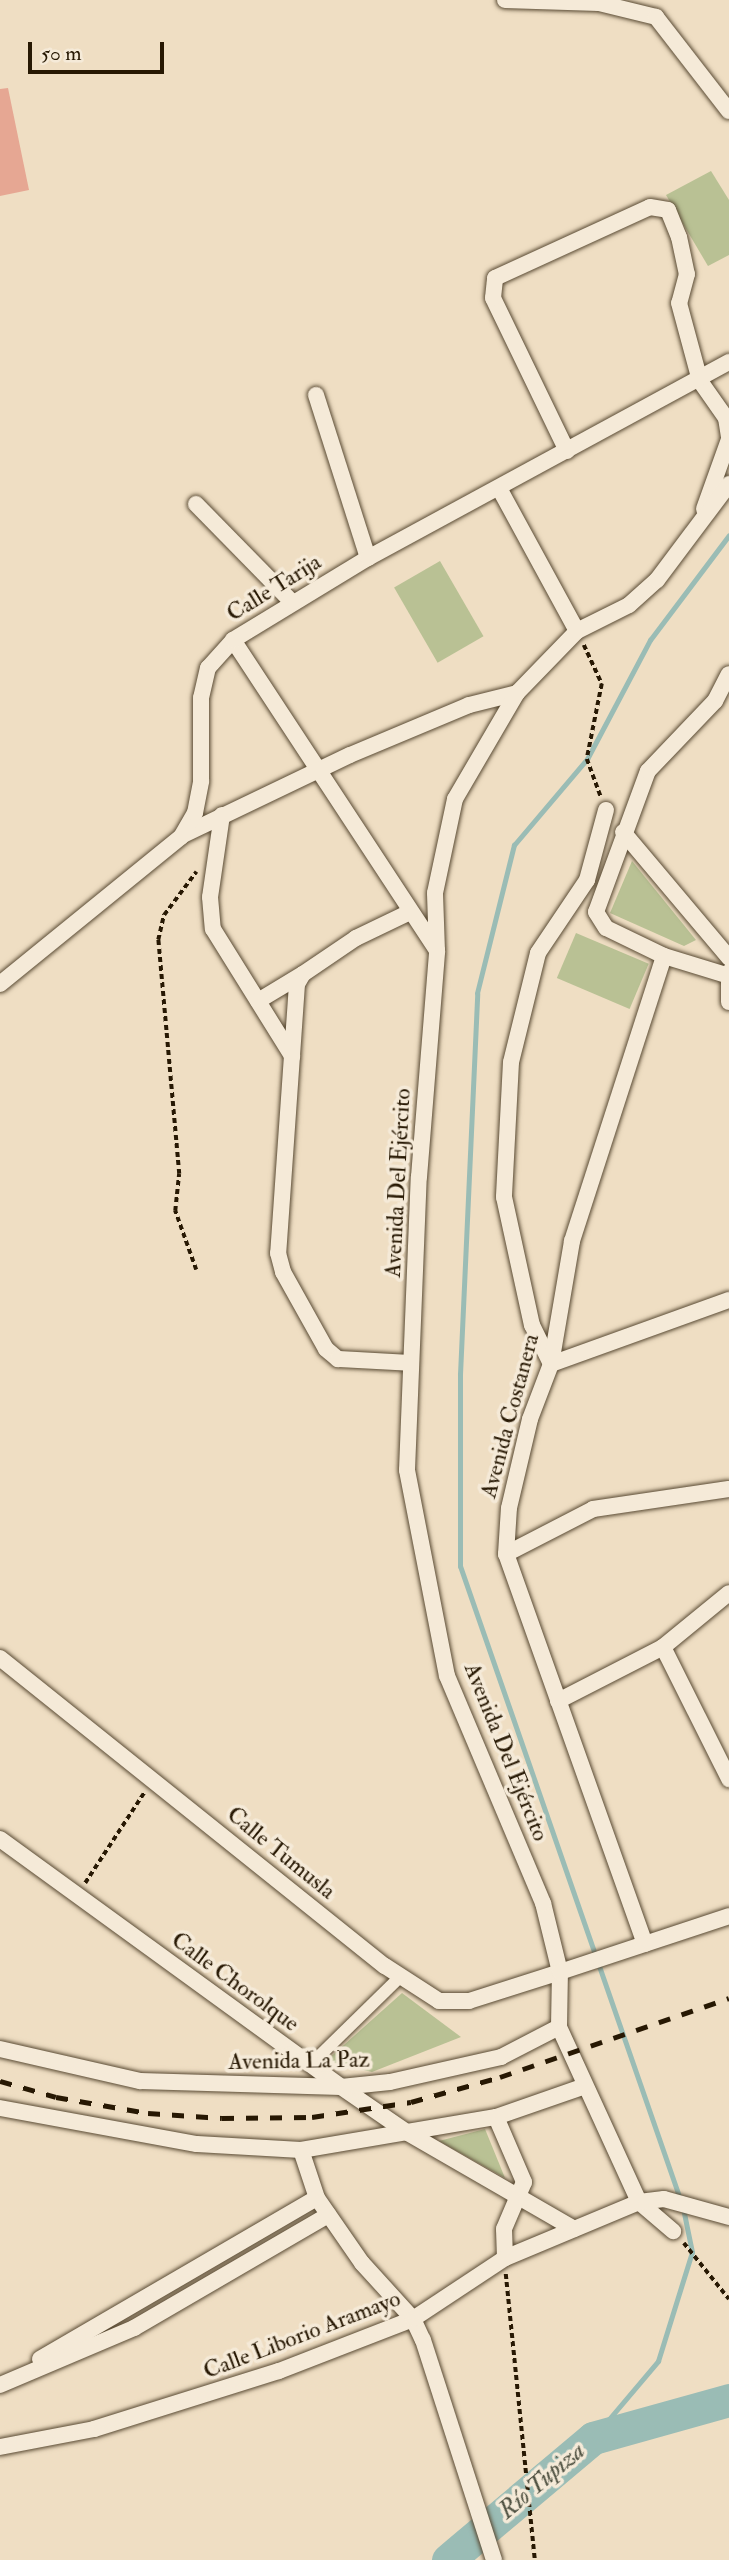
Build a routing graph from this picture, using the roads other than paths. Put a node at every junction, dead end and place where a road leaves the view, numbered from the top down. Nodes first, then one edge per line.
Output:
1 (505, 0) edge
2 (729, 111) edge
3 (729, 362) edge
4 (700, 381) junction
5 (316, 395) dead end
6 (729, 438) edge
7 (567, 451) junction
8 (729, 484) edge
9 (499, 488) junction
10 (196, 504) dead end
11 (699, 525) junction
12 (368, 558) junction
13 (291, 601) junction
14 (577, 631) junction
15 (233, 640) junction
16 (729, 674) edge
17 (517, 692) junction
18 (316, 773) junction
19 (606, 810) road end
20 (222, 815) junction
21 (622, 832) junction
22 (181, 836) junction
23 (410, 912) junction
24 (437, 951) junction
25 (664, 956) junction
26 (729, 957) edge
27 (727, 973) edge
28 (303, 974) junction
29 (0, 984) edge
30 (258, 1001) junction
31 (729, 1002) edge
32 (292, 1056) junction
33 (729, 1300) edge
34 (411, 1363) junction
35 (551, 1364) junction
36 (729, 1489) edge
37 (506, 1554) junction
38 (729, 1593) edge
39 (663, 1647) junction
40 (0, 1658) edge
41 (558, 1701) junction
42 (729, 1779) edge
43 (0, 1839) edge
44 (729, 1916) edge
45 (645, 1944) junction
46 (560, 1972) junction
47 (401, 1976) junction
48 (559, 2027) junction
49 (0, 2039) edge
50 (0, 2049) edge
51 (24, 2055) junction
52 (310, 2065) junction
53 (585, 2086) junction
54 (341, 2087) junction
55 (0, 2108) edge
56 (496, 2117) junction
57 (408, 2133) junction
58 (301, 2150) junction
59 (520, 2198) junction
60 (317, 2199) junction
61 (639, 2202) junction
62 (328, 2215) junction
63 (724, 2217) edge
64 (574, 2229) junction
65 (673, 2231) road end
66 (505, 2258) junction
67 (412, 2319) junction
68 (0, 2384) edge
69 (0, 2447) edge
70 (494, 2560) edge

1 - 2 street
3 - 4 street, Calle Tarija
4 - 6 street
4 - 7 street, Calle Tarija
4 - 7 street
5 - 12 street
6 - 11 street
7 - 9 street, Calle Tarija
8 - 11 street, Avenida Del Ejército
9 - 12 street, Calle Tarija
9 - 14 street
10 - 13 street
11 - 14 street, Avenida Del Ejército
12 - 13 street, Calle Tarija
13 - 15 street, Calle Tarija
14 - 17 street, Avenida Del Ejército
15 - 18 street
15 - 22 street, Calle Tarija
16 - 21 street
17 - 18 street
17 - 24 street, Avenida Del Ejército
18 - 20 street
18 - 23 street
19 - 35 street
20 - 22 street
20 - 30 street
21 - 25 street
21 - 26 street
22 - 29 street, Calle Tarija
23 - 24 street
23 - 28 street
24 - 34 street, Avenida Del Ejército
25 - 27 street
25 - 35 street, Avenida Costanera
27 - 31 street
28 - 30 street
28 - 32 street
30 - 32 street
32 - 34 street
33 - 35 street
34 - 46 street, Avenida Del Ejército
35 - 37 street, Avenida Costanera
36 - 37 street
37 - 41 street, Avenida Costanera
38 - 39 street
39 - 41 street
39 - 42 street
40 - 47 street, Calle Tumusla
41 - 45 street, Avenida Costanera
43 - 52 street, Calle Chorolque
44 - 45 street
45 - 46 street
46 - 47 street, Calle Tumusla
46 - 48 street
47 - 52 street
48 - 53 street
48 - 54 street, Avenida La Paz
49 - 51 street
50 - 51 street, Avenida La Paz
51 - 54 street, Avenida La Paz
52 - 54 street, Calle Chorolque
53 - 56 street
53 - 61 street
54 - 57 street, Calle Chorolque
55 - 58 street
56 - 57 street
56 - 59 street
57 - 58 street
57 - 59 street, Calle Chorolque
58 - 60 street
59 - 64 street, Calle Chorolque
59 - 66 street
60 - 62 street
60 - 68 street
61 - 63 street
61 - 64 street, Calle Liborio Aramayo
61 - 65 street
62 - 67 street
62 - 68 street
64 - 66 street, Calle Liborio Aramayo
66 - 67 street, Calle Liborio Aramayo
67 - 69 street, Calle Liborio Aramayo
67 - 70 street

